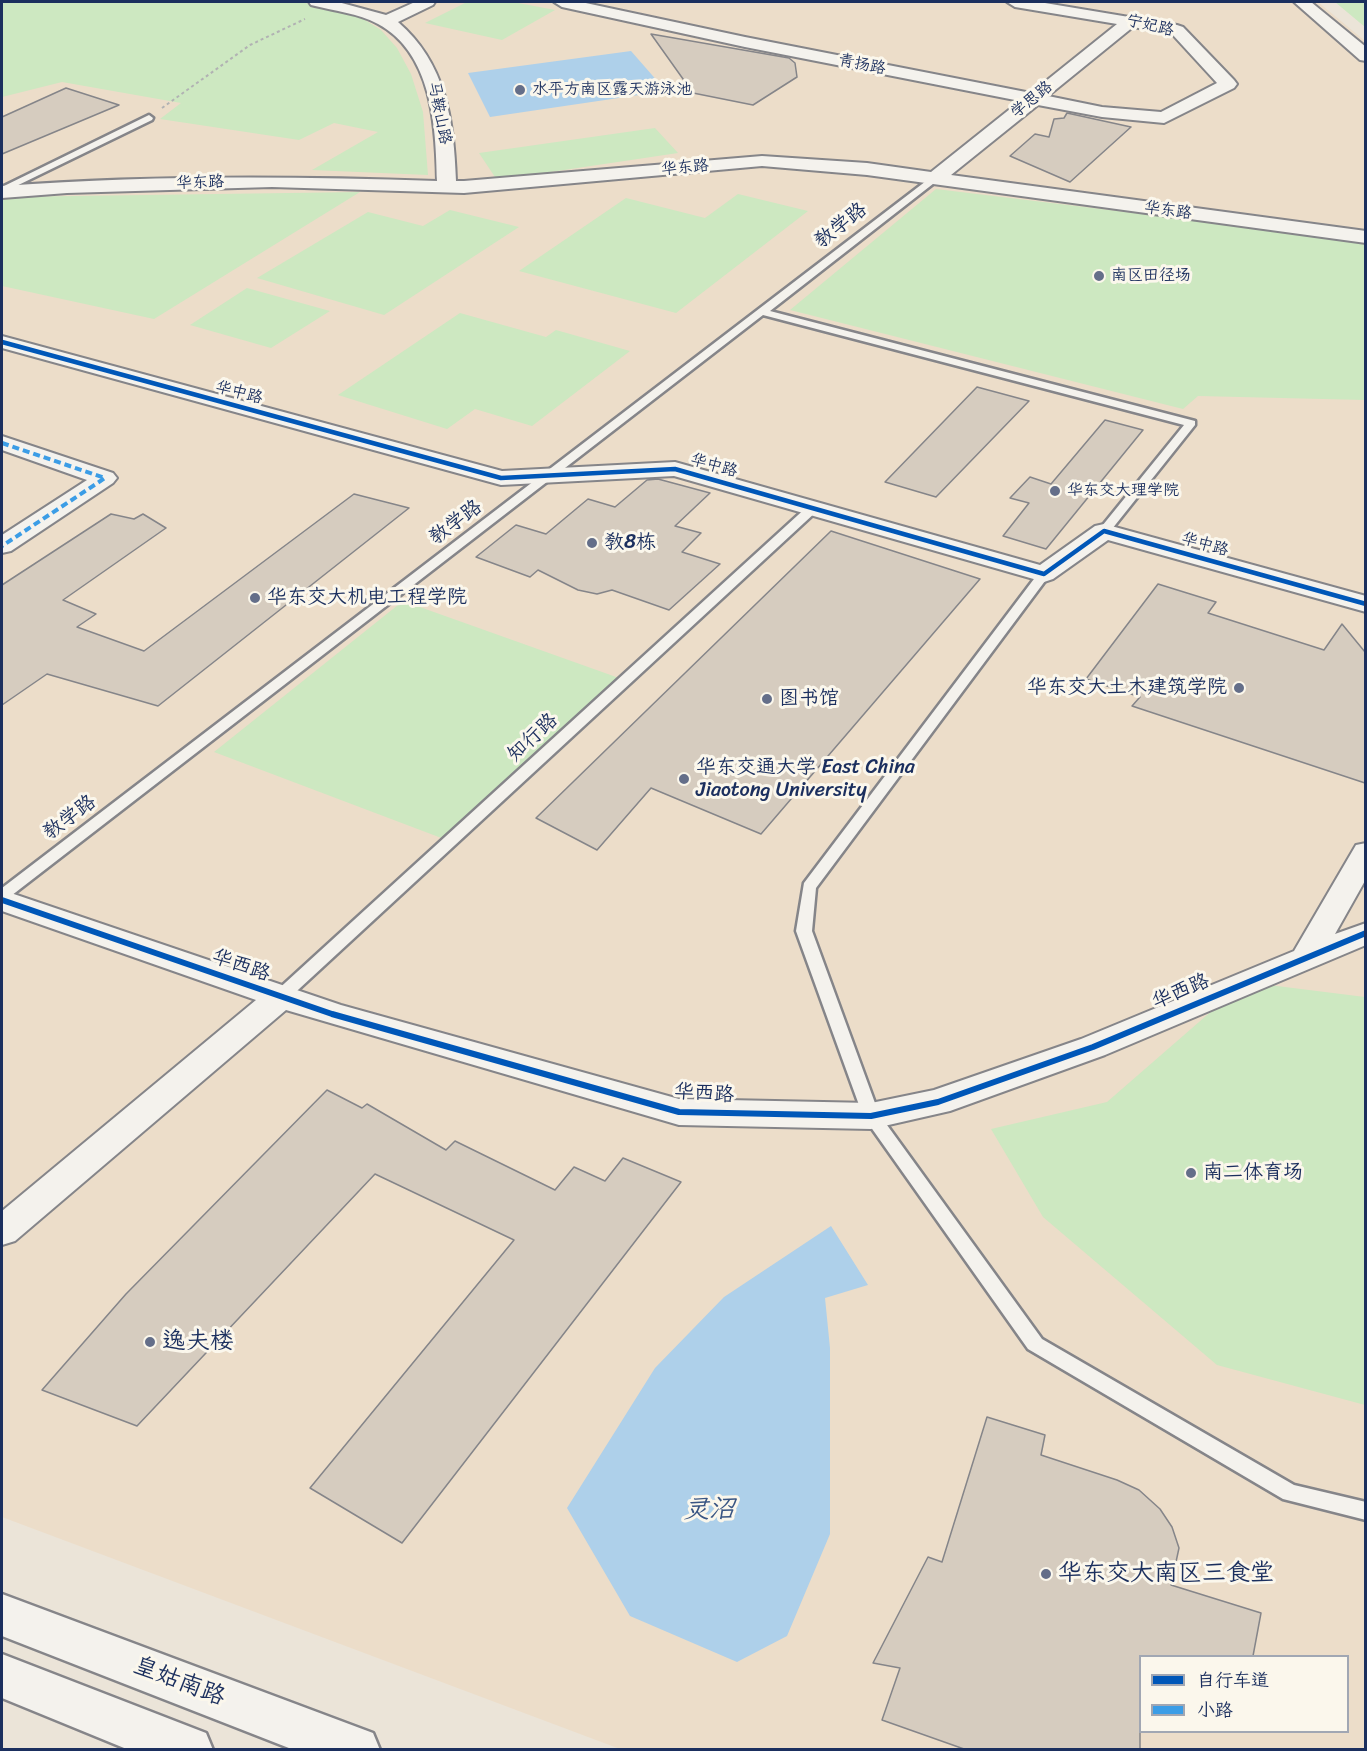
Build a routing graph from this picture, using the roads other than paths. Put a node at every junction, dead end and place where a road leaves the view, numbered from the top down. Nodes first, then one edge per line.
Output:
1 (427, 2) edge
2 (562, 2) edge
3 (1015, 2) edge
4 (1302, 2) edge
5 (325, 3) edge
6 (1131, 21) junction
7 (385, 22) junction
8 (1365, 56) edge
9 (1034, 99) junction
10 (148, 118) road end
11 (1164, 118) joint
12 (933, 180) junction
13 (447, 187) junction
14 (2, 191) edge
15 (1365, 237) edge
16 (763, 312) junction
17 (2, 342) edge
18 (2, 443) edge
19 (551, 475) junction
20 (813, 508) junction
21 (1104, 531) junction
22 (2, 546) edge
23 (1044, 574) junction
24 (1365, 604) edge
25 (1365, 852) edge
26 (2, 895) edge
27 (2, 900) edge
28 (1365, 933) edge
29 (1307, 956) junction
30 (280, 997) junction
31 (871, 1116) junction
32 (2, 1231) edge
33 (1365, 1510) edge
34 (2, 1615) edge
35 (2, 1676) edge
36 (189, 1749) edge
37 (356, 1749) edge

1 - 7 street
2 - 9 street, 青扬路
3 - 6 street, 宁妃路
4 - 8 street
5 - 7 street, 马鞍山路
6 - 9 street, 学思路
6 - 11 street, 宁妃路
7 - 13 street, 马鞍山路
9 - 11 street, 青扬路
9 - 12 street, 学思路
10 - 14 lane
12 - 13 street, 华东路
12 - 15 street, 华东路
12 - 16 lane, 教学路
13 - 14 street, 华东路
16 - 19 lane, 教学路
16 - 21 lane
17 - 19 street, 华中路
18 - 22 street
19 - 20 street, 华中路
19 - 26 lane, 教学路
20 - 23 street, 华中路
20 - 30 lane, 知行路
21 - 23 street
21 - 24 street, 华中路
23 - 31 lane
25 - 29 street
27 - 30 street, 华西路
28 - 29 street, 华西路
29 - 31 street, 华西路
30 - 31 street, 华西路
30 - 32 street
31 - 33 lane
34 - 37 street, 皇姑南路
35 - 36 street

